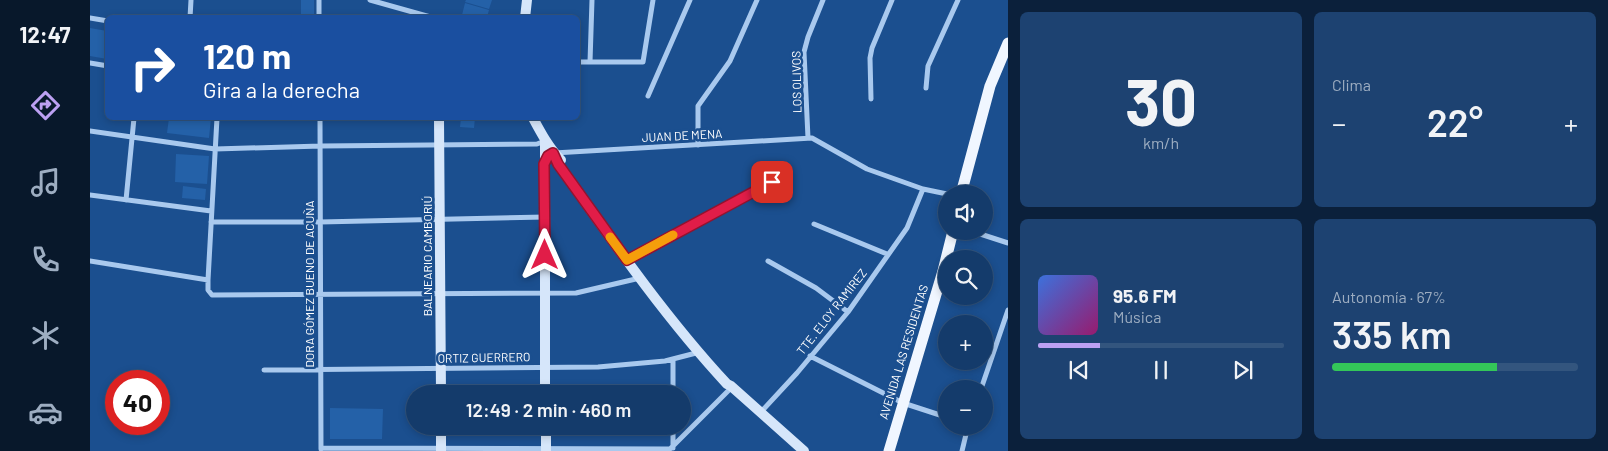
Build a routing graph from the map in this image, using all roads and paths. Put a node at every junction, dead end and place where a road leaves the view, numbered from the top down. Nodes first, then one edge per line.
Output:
1 (191, 0) edge
2 (319, 0) edge
3 (370, 0) edge
4 (527, 0) edge
5 (592, 0) edge
6 (654, 0) edge
7 (690, 0) edge
8 (757, 0) edge
9 (823, 0) edge
10 (892, 0) edge
11 (958, 0) edge
12 (190, 15) edge
13 (319, 15) edge
14 (423, 15) edge
15 (525, 15) edge
16 (90, 18) edge
17 (105, 20) edge
18 (1008, 43) edge
19 (580, 62) edge
20 (590, 62) junction
21 (90, 63) edge
22 (105, 66) edge
23 (926, 88) dead end
24 (648, 96) dead end
25 (871, 99) dead end
26 (134, 120) edge
27 (217, 120) edge
28 (320, 120) edge
29 (439, 120) edge
30 (534, 120) edge
31 (90, 131) edge
32 (132, 137) junction
33 (810, 138) junction
34 (545, 142) junction
35 (440, 144) junction
36 (698, 145) junction
37 (320, 146) junction
38 (215, 149) junction
39 (555, 154) junction
40 (544, 164) junction
41 (772, 182) dead end
42 (963, 185) edge
43 (923, 189) junction
44 (938, 192) edge
45 (90, 195) edge
46 (126, 200) junction
47 (211, 211) junction
48 (545, 217) junction
49 (440, 220) junction
50 (211, 222) junction
51 (320, 222) junction
52 (814, 224) dead end
53 (993, 238) edge
54 (951, 240) edge
55 (1008, 243) edge
56 (887, 254) junction
57 (629, 259) junction
58 (768, 261) dead end
59 (90, 262) edge
60 (640, 278) junction
61 (208, 280) junction
62 (320, 293) junction
63 (545, 293) junction
64 (441, 294) junction
65 (1008, 310) edge
66 (848, 312) junction
67 (700, 351) junction
68 (810, 356) junction
69 (672, 359) junction
70 (545, 367) junction
71 (441, 368) junction
72 (320, 369) junction
73 (264, 370) dead end
74 (984, 380) edge
75 (441, 385) edge
76 (545, 385) edge
77 (673, 385) edge
78 (732, 386) junction
79 (903, 403) junction
80 (760, 413) junction
81 (938, 414) edge
82 (441, 435) edge
83 (546, 435) edge
84 (673, 435) edge
85 (966, 435) edge
86 (673, 449) edge
87 (321, 450) edge
88 (441, 450) edge
89 (546, 450) edge
90 (802, 450) edge
91 (889, 451) edge
92 (962, 451) edge

1 - 12 street
2 - 13 street
3 - 14 street
4 - 15 street
5 - 20 street
6 - 20 street
7 - 24 street
8 - 36 street
9 - 33 street, LOS OLIVOS
10 - 25 street
11 - 23 street
16 - 17 street
18 - 42 main road
19 - 20 street
21 - 22 street
26 - 32 street
27 - 38 street
28 - 37 street, DORA GÓMEZ BUENO DE ACUÑA
29 - 35 street, BALNEARIO CAMBORIÚ
30 - 34 street
31 - 32 street
32 - 38 street
32 - 46 street
33 - 36 street, JUAN DE MENA
33 - 43 street
34 - 35 street
34 - 39 street
34 - 40 street
35 - 37 street
35 - 49 street, BALNEARIO CAMBORIÚ
36 - 39 street, JUAN DE MENA
37 - 38 street
37 - 51 street, DORA GÓMEZ BUENO DE ACUÑA
38 - 47 street
39 - 40 street
39 - 57 street
40 - 48 street
41 - 57 street
43 - 44 street
43 - 56 street, TTE. ELOY RAMIREZ
45 - 46 street
46 - 47 street
47 - 50 street
48 - 49 street
48 - 63 street
49 - 51 street
49 - 64 street, BALNEARIO CAMBORIÚ
50 - 51 street
50 - 61 street
51 - 62 street, DORA GÓMEZ BUENO DE ACUÑA
52 - 56 street
53 - 55 street
54 - 79 main road, AVENIDA LAS RESIDENTAS
56 - 66 street, TTE. ELOY RAMIREZ
57 - 60 street
57 - 67 street
58 - 66 street
59 - 61 street
60 - 63 street
60 - 67 street
61 - 62 street
62 - 64 street
62 - 72 street, DORA GÓMEZ BUENO DE ACUÑA
63 - 64 street
63 - 70 street
64 - 71 street, BALNEARIO CAMBORIÚ
65 - 74 street
66 - 68 street, TTE. ELOY RAMIREZ
67 - 69 street, ORTIZ GUERRERO
67 - 78 street
68 - 79 street
68 - 80 street, TTE. ELOY RAMIREZ
69 - 70 street, ORTIZ GUERRERO
69 - 77 street
70 - 71 street, ORTIZ GUERRERO
70 - 76 street
71 - 72 street, ORTIZ GUERRERO
71 - 75 street, BALNEARIO CAMBORIÚ
72 - 73 street, ORTIZ GUERRERO
72 - 87 street, DORA GÓMEZ BUENO DE ACUÑA
78 - 80 street
78 - 86 street
79 - 81 street
79 - 91 main road, AVENIDA LAS RESIDENTAS
80 - 90 street
82 - 88 street
83 - 89 street
84 - 86 street
85 - 92 street
86 - 89 street
87 - 88 street
88 - 89 street

